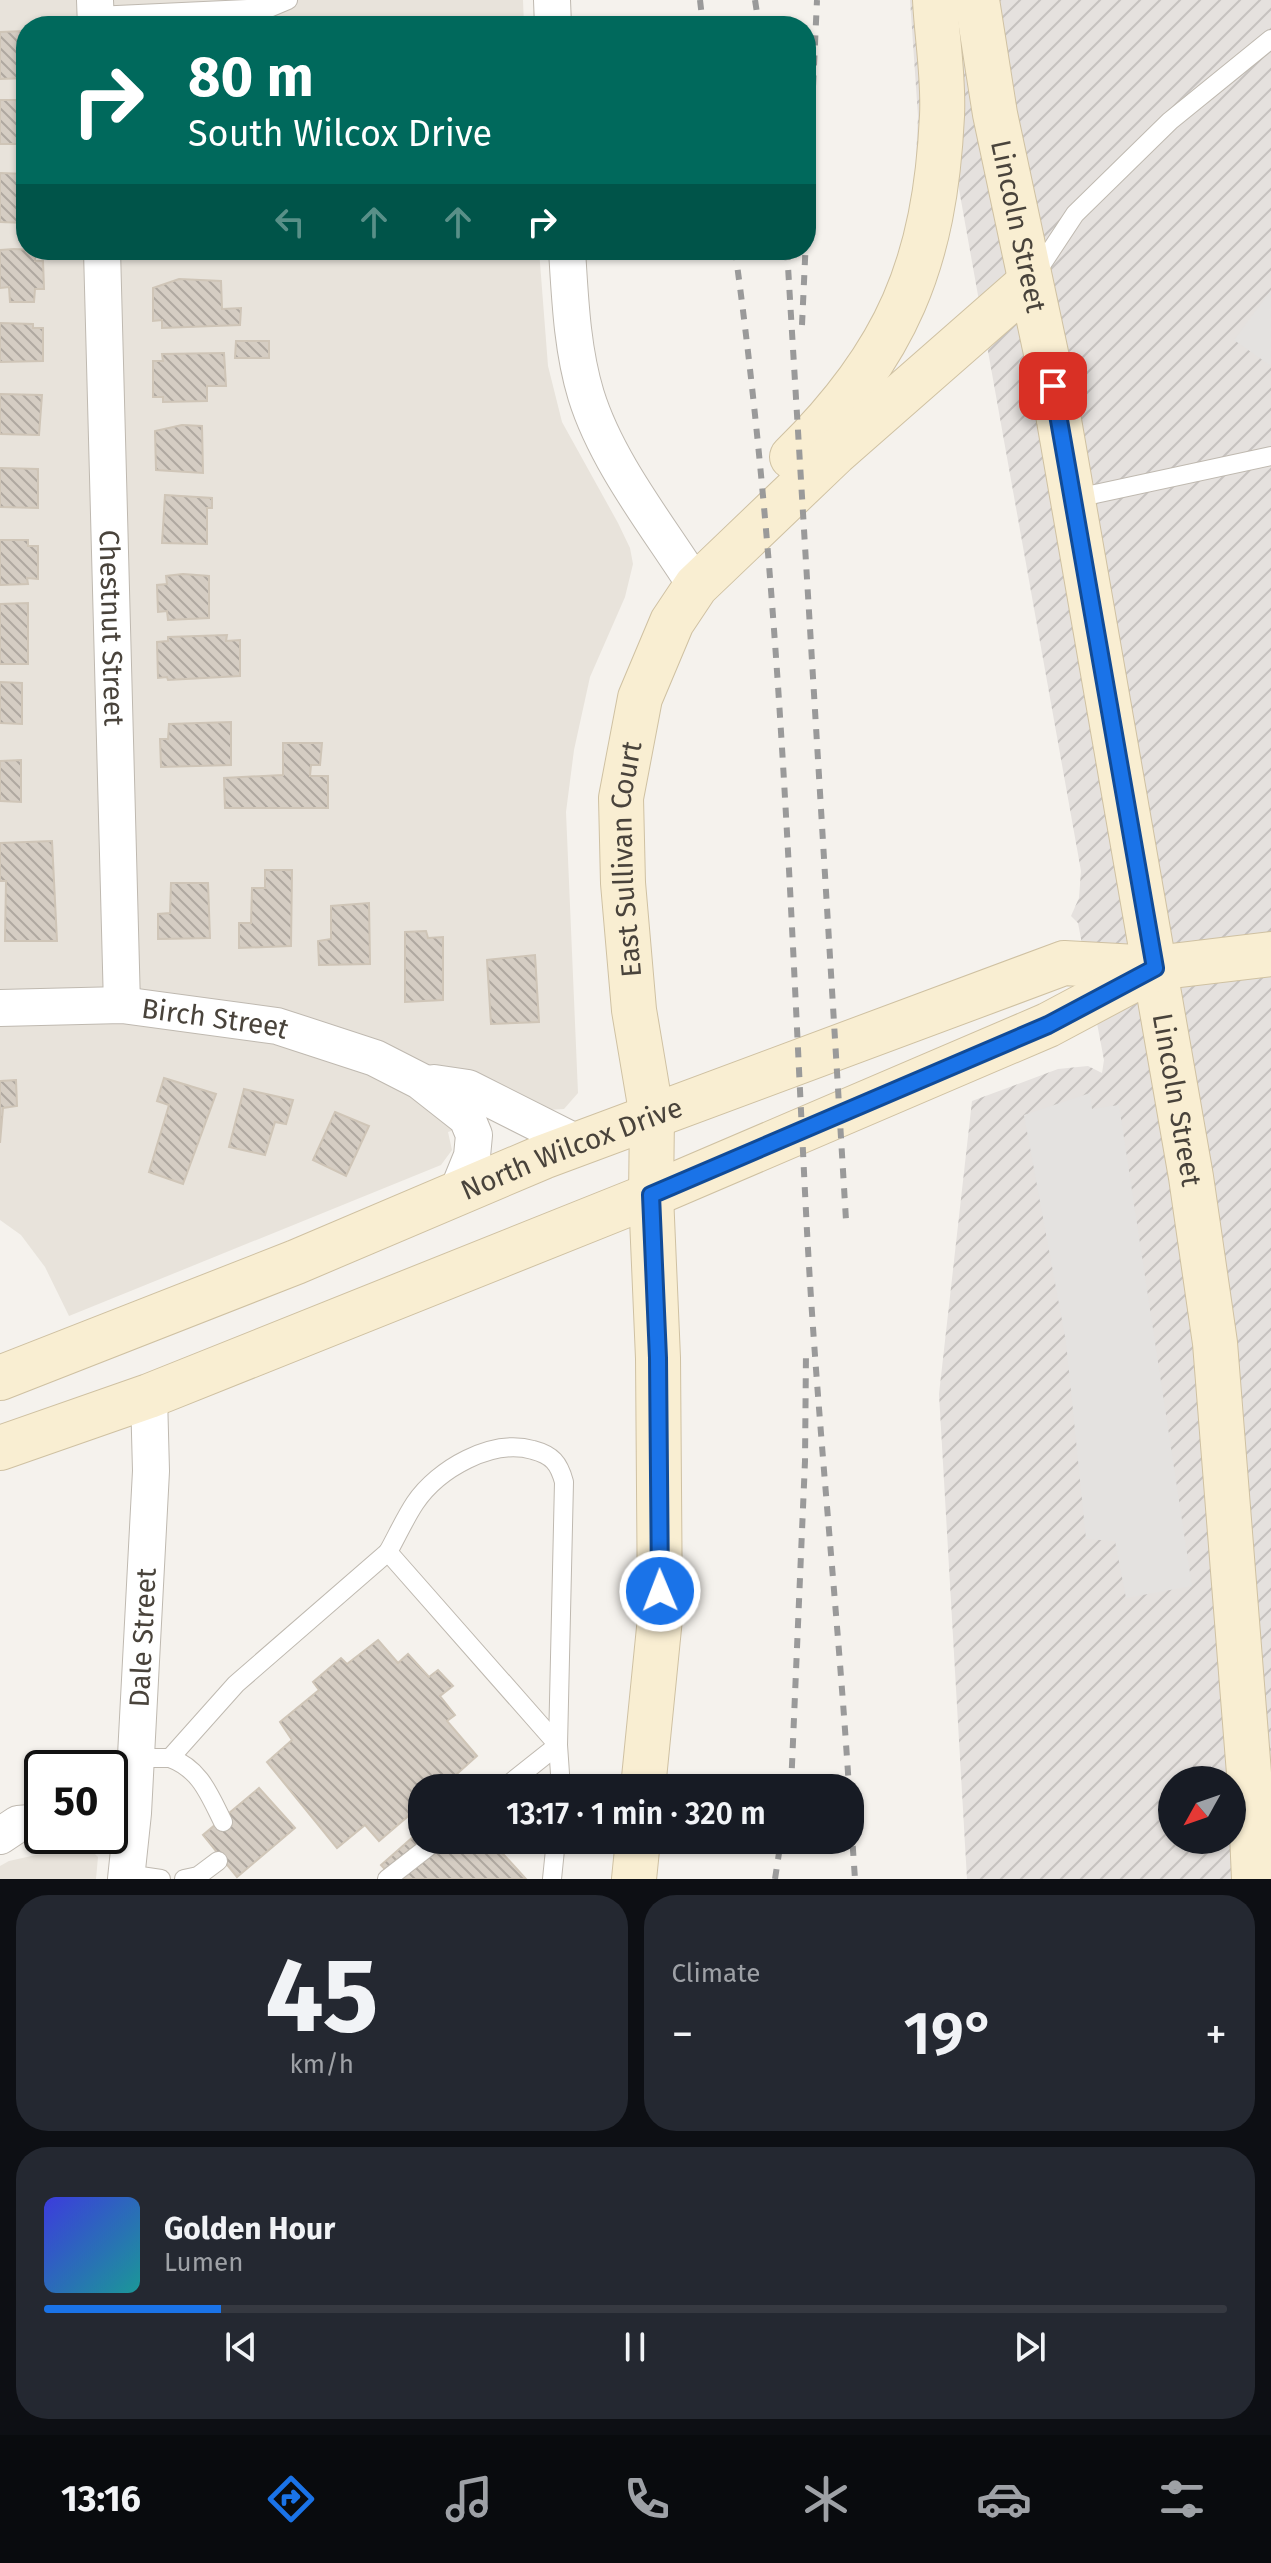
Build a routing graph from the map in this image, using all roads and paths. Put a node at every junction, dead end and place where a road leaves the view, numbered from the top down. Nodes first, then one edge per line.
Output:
1 (288, 0) edge
2 (935, 0) edge
3 (977, 0) edge
4 (95, 14) edge
5 (1271, 39) edge
6 (102, 260) edge
7 (568, 260) edge
8 (1030, 282) junction
9 (1263, 458) edge
10 (1072, 499) junction
11 (696, 586) junction
12 (1271, 954) edge
13 (1155, 968) junction
14 (122, 1005) junction
15 (0, 1008) edge
16 (420, 1081) junction
17 (652, 1117) junction
18 (579, 1144) junction
19 (457, 1193) junction
20 (651, 1195) junction
21 (146, 1321) junction
22 (0, 1378) edge
23 (149, 1396) junction
24 (0, 1448) edge
25 (388, 1552) junction
26 (558, 1745) junction
27 (153, 1758) junction
28 (522, 1774) edge
29 (560, 1774) edge
30 (644, 1774) edge
31 (1261, 1785) edge
32 (128, 1803) edge
33 (223, 1822) dead end
34 (24, 1824) edge
35 (0, 1836) edge
36 (128, 1838) edge
37 (419, 1854) edge
38 (555, 1854) edge
39 (637, 1854) edge
40 (218, 1861) dead end
41 (138, 1877) edge
42 (184, 1879) edge
43 (387, 1879) edge
44 (552, 1879) edge
45 (634, 1879) edge
46 (1254, 1879) edge

1 - 4 lane
2 - 11 main road
3 - 8 main road, Lincoln Street
5 - 8 lane
6 - 14 street, Chestnut Street
7 - 11 street
8 - 10 main road, Lincoln Street
8 - 11 main road, East Sullivan Court
9 - 10 lane
10 - 13 main road, Lincoln Street
11 - 17 main road, East Sullivan Court
12 - 13 main road
13 - 17 main road, North Wilcox Drive
13 - 20 main road
13 - 31 main road, Lincoln Street
14 - 15 street, Birch Street
14 - 16 street, Birch Street
16 - 18 street, Birch Street
16 - 19 street, Birch Street
17 - 18 main road, North Wilcox Drive
17 - 20 main road, East Sullivan Court
18 - 19 main road, North Wilcox Drive
19 - 21 main road, North Wilcox Drive
20 - 23 main road
20 - 30 main road, East Sullivan Court
21 - 22 main road, North Wilcox Drive
21 - 23 main road
23 - 24 main road
23 - 27 street, Dale Street
25 - 26 lane
25 - 26 lane
25 - 27 lane
26 - 28 lane
26 - 29 lane
27 - 32 street, Dale Street
27 - 33 lane
31 - 46 main road, Lincoln Street
34 - 35 street
36 - 41 street, Dale Street
37 - 43 lane
38 - 44 lane
39 - 45 main road
40 - 42 lane

